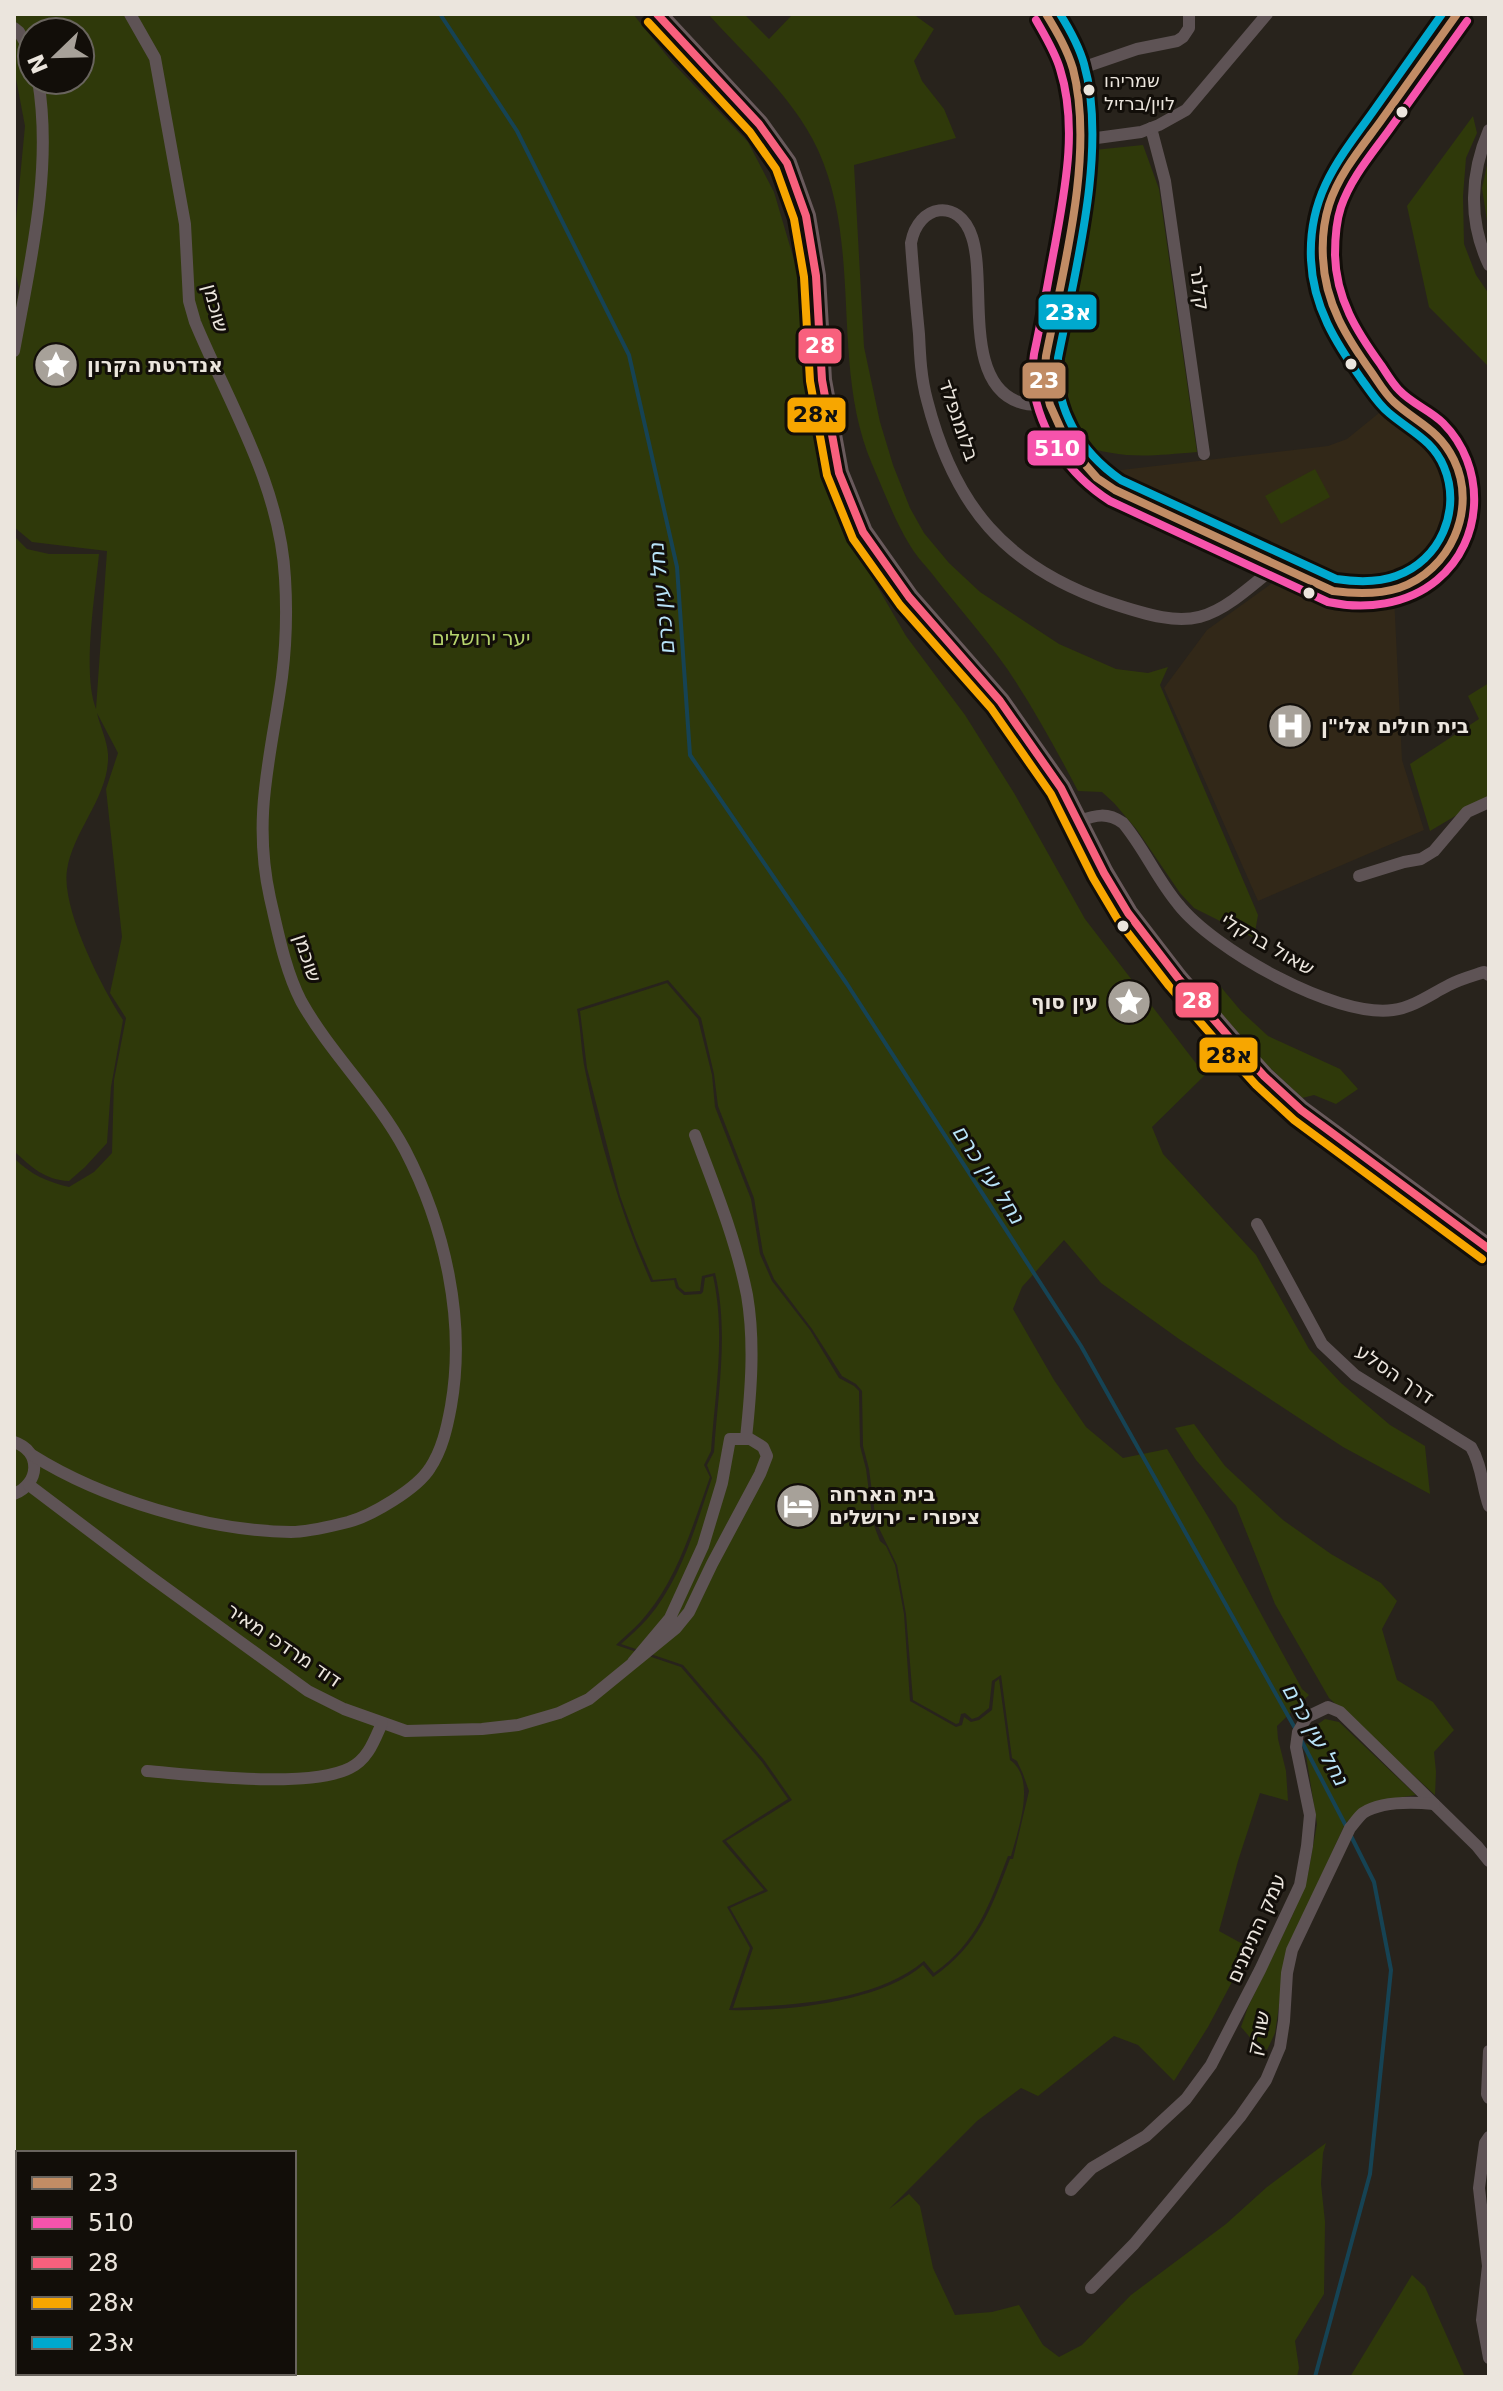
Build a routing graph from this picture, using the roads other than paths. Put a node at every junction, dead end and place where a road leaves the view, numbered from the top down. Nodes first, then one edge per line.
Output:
1 (130, 14) edge
2 (657, 14) edge
3 (1046, 14) edge
4 (1189, 14) edge
5 (1267, 14) edge
6 (1457, 14) edge
7 (1073, 71) junction
8 (39, 96) edge
9 (1151, 128) junction
10 (1489, 130) edge
11 (1082, 140) junction
12 (1489, 265) edge
13 (14, 351) edge
14 (1050, 405) junction
15 (1204, 454) dead end
16 (1277, 565) junction
17 (1489, 802) edge
18 (1079, 821) junction
19 (1359, 876) dead end
20 (1486, 973) edge
21 (695, 1135) dead end
22 (1257, 1224) dead end
23 (1489, 1249) edge
24 (746, 1438) junction
25 (14, 1442) edge
26 (32, 1455) junction
27 (29, 1485) junction
28 (14, 1494) edge
29 (1489, 1506) edge
30 (633, 1662) junction
31 (382, 1723) junction
32 (147, 1771) dead end
33 (1434, 1804) junction
34 (1489, 1861) edge
35 (1489, 2051) edge
36 (1489, 2098) edge
37 (1489, 2137) edge
38 (1071, 2190) dead end
39 (1091, 2288) dead end
40 (1489, 2358) edge

1 - 26 street, שוכמן
2 - 18 main road
3 - 7 street
4 - 7 street
5 - 9 street
6 - 16 street
7 - 11 street
8 - 13 street
9 - 11 street
9 - 15 street, קלנר
10 - 12 street
11 - 14 street
14 - 16 street
14 - 16 street, בלומנפלד
17 - 19 street
18 - 20 street, שאול ברקלי
18 - 23 main road
21 - 24 street
22 - 29 street, דרך הסלע
24 - 30 street, דוד מרדכי מאיר
24 - 30 street, דוד מרדכי מאיר
25 - 26 street, שוכמן
26 - 27 street
27 - 28 street
27 - 31 street, דוד מרדכי מאיר
30 - 31 street, דוד מרדכי מאיר
31 - 32 street
33 - 34 street, עמק התימנים
33 - 38 street, עמק התימנים
33 - 39 street, שורק
35 - 36 street
37 - 40 street

